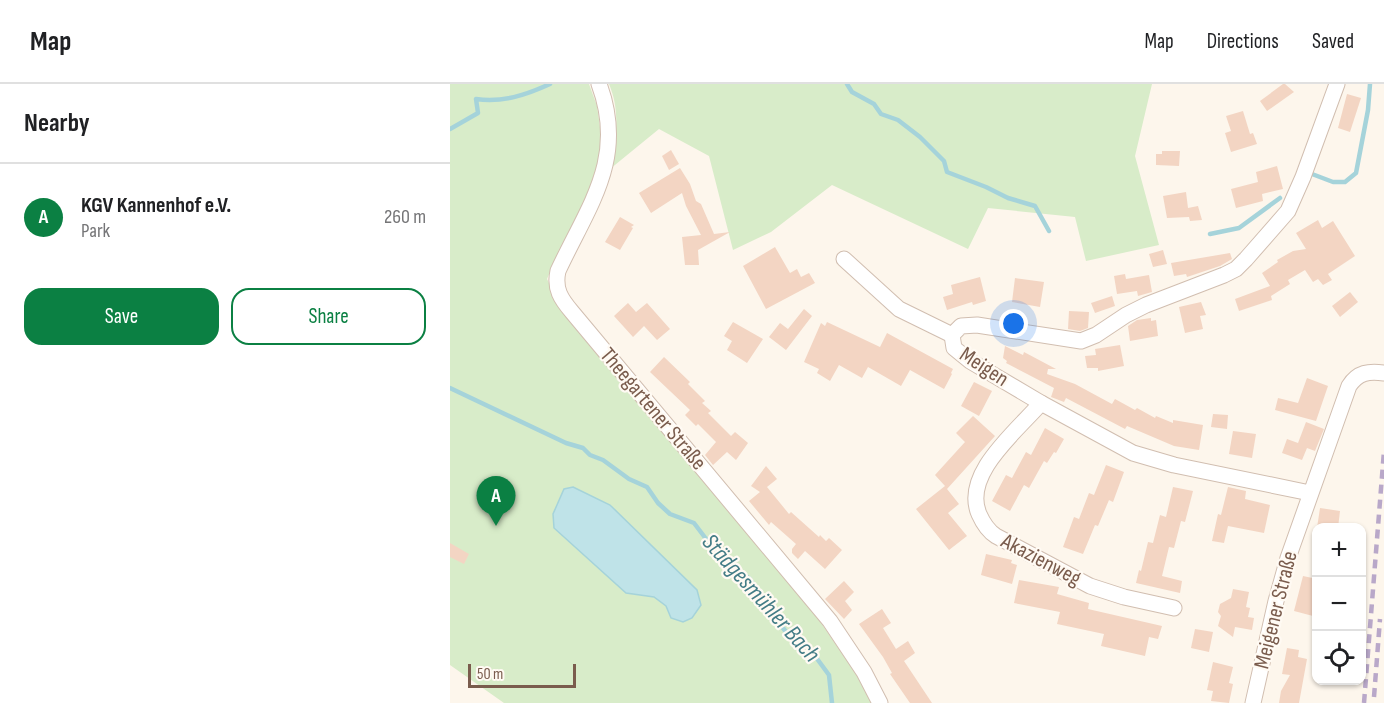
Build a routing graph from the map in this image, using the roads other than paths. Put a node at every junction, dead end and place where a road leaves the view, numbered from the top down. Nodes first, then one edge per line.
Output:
1 (599, 84) edge
2 (1337, 84) edge
3 (844, 259) dead end
4 (952, 335) junction
5 (1383, 373) edge
6 (1041, 403) junction
7 (1310, 493) junction
8 (1174, 608) dead end
9 (880, 703) edge
10 (1254, 703) edge

1 - 9 street, Theegartener Straße
2 - 4 street, Meigen
3 - 4 street
4 - 6 street, Meigen
5 - 7 street, Meigener Straße
6 - 7 street, Meigen
6 - 8 street, Akazienweg
7 - 10 street, Meigener Straße

